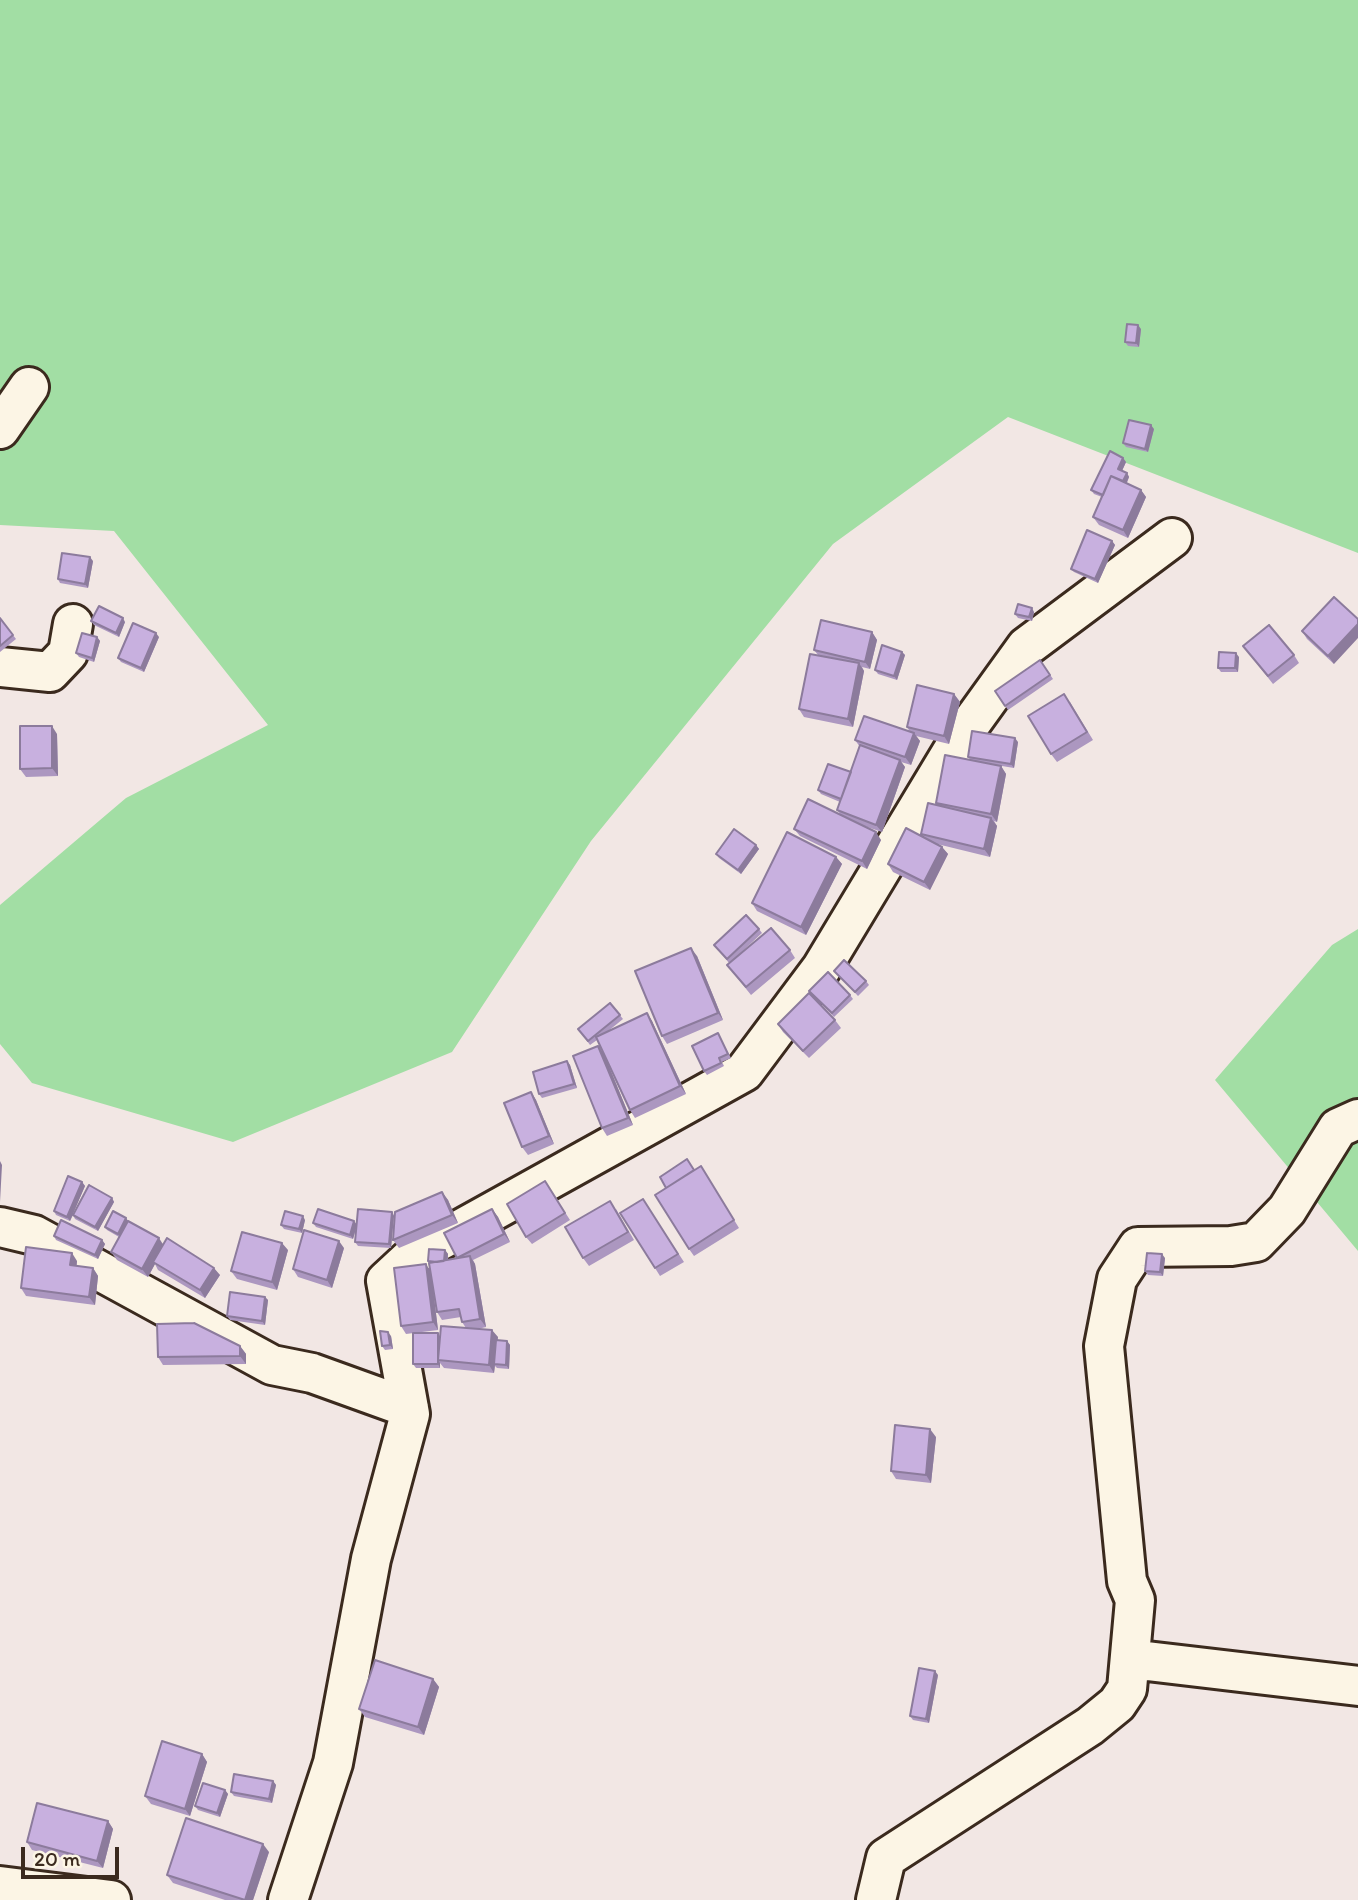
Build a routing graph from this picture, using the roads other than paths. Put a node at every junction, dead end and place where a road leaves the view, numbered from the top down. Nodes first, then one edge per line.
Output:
1 (29, 387) dead end
2 (0, 429) edge
3 (1172, 538) dead end
4 (73, 624) dead end
5 (0, 667) edge
6 (1358, 1119) edge
7 (0, 1227) edge
8 (409, 1408) junction
9 (1130, 1659) junction
10 (1358, 1686) edge
11 (0, 1886) edge
12 (111, 1900) edge
13 (288, 1900) edge
14 (876, 1900) edge

1 - 2 street
3 - 8 street
4 - 5 street
6 - 9 street
7 - 8 street
8 - 13 street
9 - 10 street
9 - 14 street
11 - 12 street

